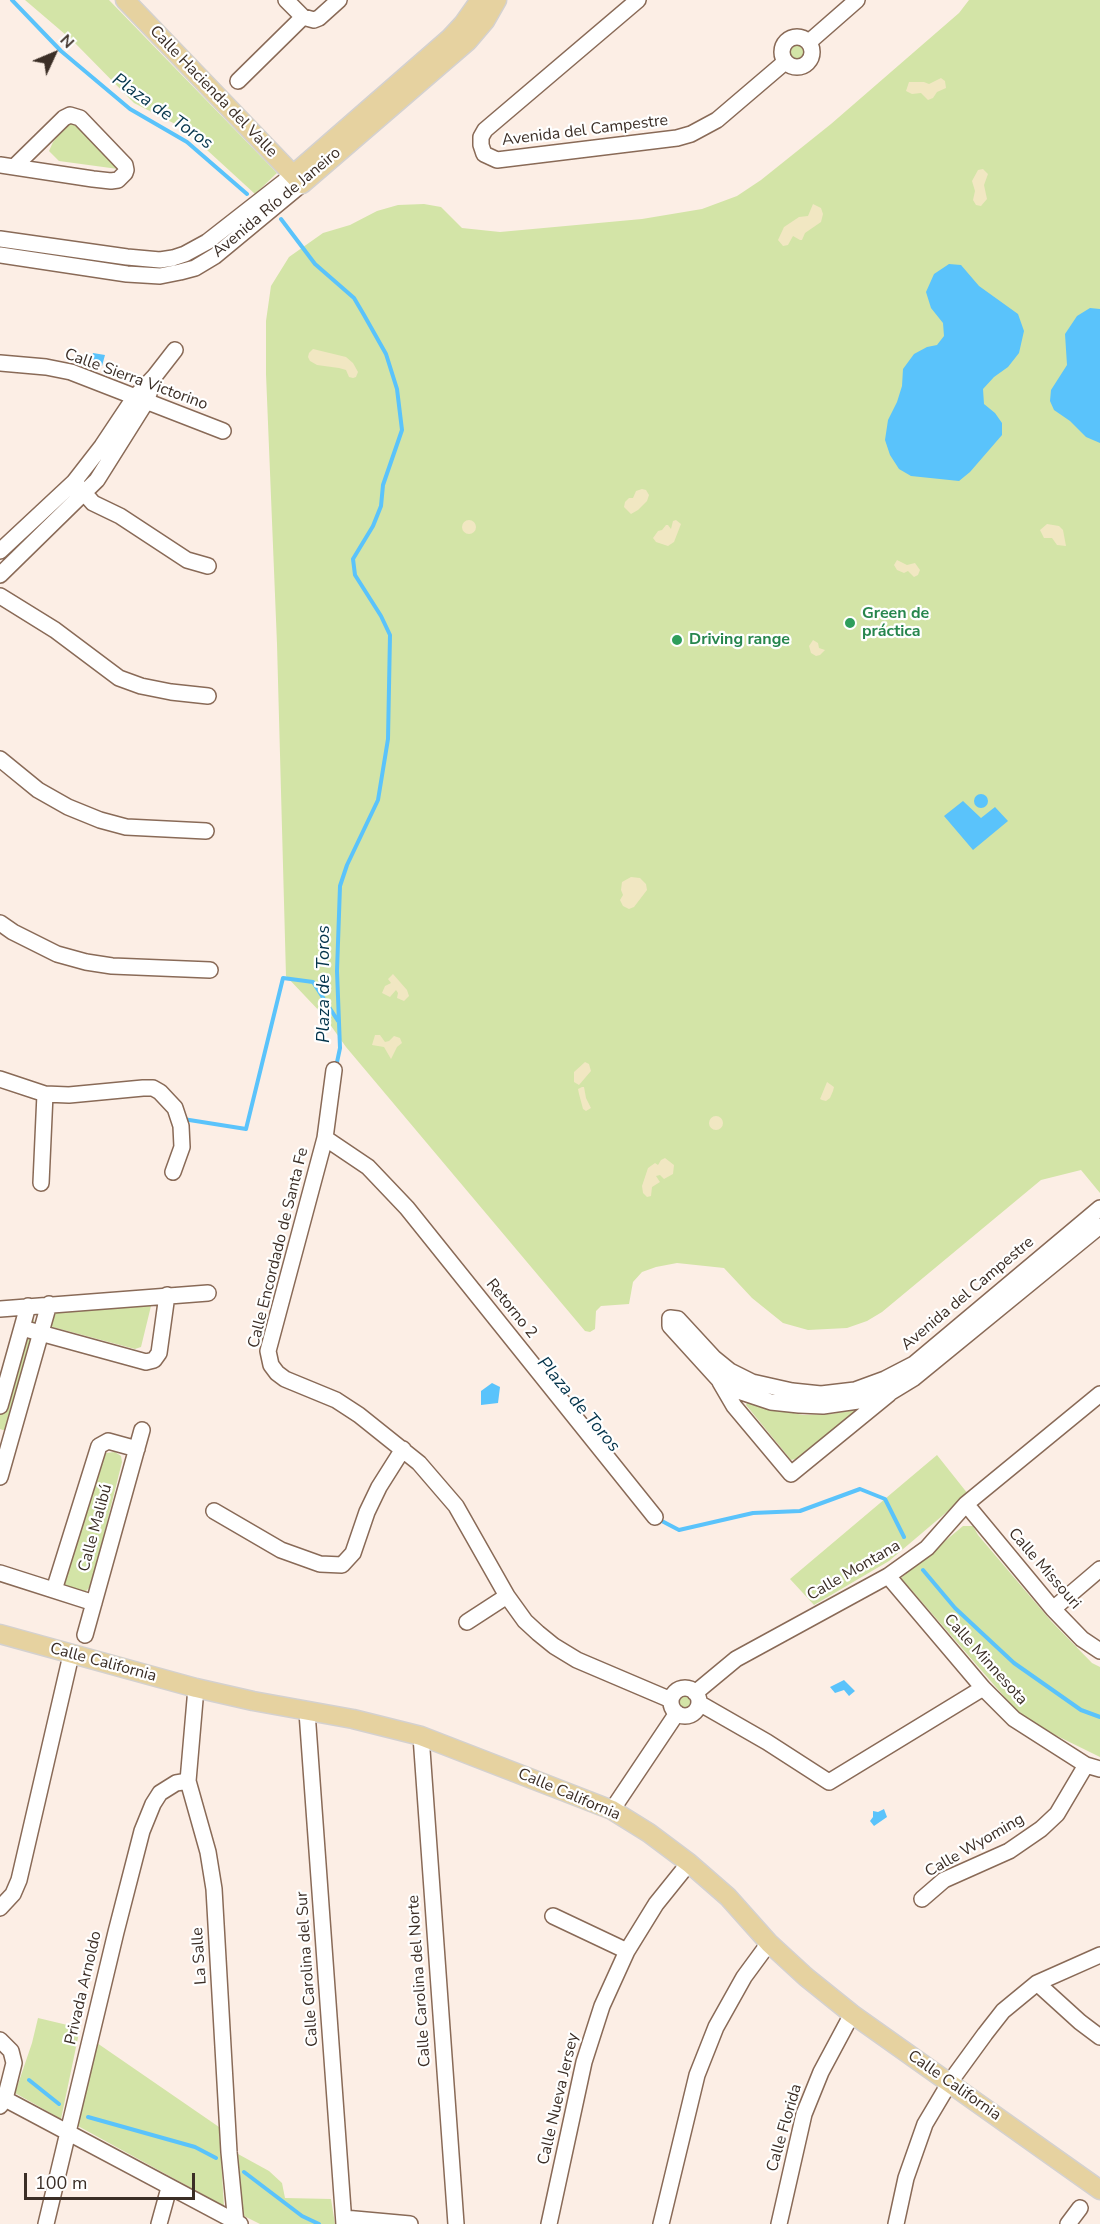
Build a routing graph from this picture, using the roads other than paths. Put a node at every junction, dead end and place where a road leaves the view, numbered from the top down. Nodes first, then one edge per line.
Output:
1 (124, 0) edge
2 (285, 0) edge
3 (339, 0) edge
4 (480, 0) edge
5 (497, 0) edge
6 (857, 0) edge
7 (629, 3) edge
8 (303, 17) junction
9 (809, 42) junction
10 (785, 62) junction
11 (238, 81) dead end
12 (7, 166) edge
13 (298, 179) junction
14 (0, 239) edge
15 (0, 255) edge
16 (175, 350) dead end
17 (0, 363) edge
18 (140, 400) junction
19 (223, 431) dead end
20 (74, 482) junction
21 (85, 494) junction
22 (0, 551) edge
23 (207, 566) dead end
24 (0, 575) edge
25 (0, 596) edge
26 (208, 696) dead end
27 (0, 759) edge
28 (206, 831) dead end
29 (0, 923) edge
30 (210, 970) dead end
31 (334, 1070) dead end
32 (0, 1079) edge
33 (45, 1094) junction
34 (325, 1138) junction
35 (172, 1172) dead end
36 (41, 1183) dead end
37 (1100, 1208) edge
38 (1100, 1226) edge
39 (1056, 1253) junction
40 (208, 1293) dead end
41 (167, 1295) junction
42 (49, 1304) junction
43 (28, 1306) junction
44 (0, 1309) edge
45 (22, 1328) junction
46 (40, 1334) junction
47 (714, 1358) junction
48 (720, 1381) junction
49 (891, 1392) junction
50 (1100, 1394) edge
51 (822, 1400) junction
52 (0, 1406) edge
53 (142, 1430) dead end
54 (4, 1447) edge
55 (136, 1449) junction
56 (403, 1449) junction
57 (0, 1477) edge
58 (966, 1504) junction
59 (214, 1511) dead end
60 (654, 1517) dead end
61 (1100, 1569) edge
62 (0, 1572) edge
63 (888, 1576) junction
64 (54, 1590) junction
65 (507, 1596) junction
66 (94, 1603) junction
67 (1053, 1609) junction
68 (467, 1622) dead end
69 (0, 1634) edge
70 (86, 1635) dead end
71 (1100, 1651) edge
72 (71, 1655) junction
73 (196, 1688) junction
74 (983, 1688) junction
75 (697, 1698) junction
76 (674, 1706) junction
77 (307, 1712) junction
78 (421, 1736) junction
79 (1093, 1767) edge
80 (188, 1781) junction
81 (612, 1810) junction
82 (688, 1863) junction
83 (922, 1899) dead end
84 (0, 1908) edge
85 (553, 1916) dead end
86 (769, 1943) junction
87 (627, 1952) junction
88 (1100, 1955) edge
89 (1037, 1983) junction
90 (852, 2014) junction
91 (1100, 2037) edge
92 (0, 2040) edge
93 (950, 2082) junction
94 (3, 2102) edge
95 (69, 2133) junction
96 (169, 2188) junction
97 (1100, 2190) edge
98 (1080, 2208) dead end
99 (344, 2221) edge
100 (237, 2223) edge
101 (46, 2224) edge
102 (159, 2224) edge
103 (410, 2224) edge
104 (456, 2224) edge
105 (549, 2224) edge
106 (661, 2224) edge
107 (779, 2224) edge
108 (896, 2224) edge
109 (1068, 2224) edge

1 - 13 main road, Calle Hacienda del Valle
2 - 8 street
3 - 8 street
4 - 13 main road, Avenida Río de Janeiro
5 - 13 main road, Avenida Río de Janeiro
6 - 9 street
7 - 10 street, Avenida del Campestre
8 - 11 street
9 - 10 street
9 - 10 street
12 - 12 street
13 - 14 street, Avenida Río de Janeiro
13 - 15 street, Avenida Río de Janeiro
16 - 18 street
17 - 18 street, Calle Sierra Victorino
18 - 19 street, Calle Sierra Victorino
18 - 20 street
18 - 21 street
20 - 21 street
20 - 22 street
21 - 23 street
21 - 24 street
25 - 26 street
27 - 28 street
29 - 30 street
31 - 34 street, Calle Encordado de Santa Fe
32 - 33 street
33 - 35 street
33 - 36 street
34 - 56 street, Calle Encordado de Santa Fe
34 - 60 street, Retorno 2
37 - 39 street, Avenida del Campestre
38 - 39 street, Avenida del Campestre
39 - 49 street, Avenida del Campestre
39 - 51 street, Avenida del Campestre
40 - 41 street
41 - 42 street
41 - 46 street
42 - 43 street
42 - 46 street
43 - 44 street
43 - 45 street
45 - 46 street
45 - 52 street
46 - 54 street
47 - 48 street, Avenida del Campestre
47 - 48 street, Avenida del Campestre
47 - 51 street, Avenida del Campestre
48 - 49 street, Avenida del Campestre
48 - 51 street, Avenida del Campestre
49 - 51 street, Avenida del Campestre
50 - 58 street, Calle Montana
53 - 55 street, Calle Malibú
54 - 57 street
55 - 64 street
55 - 66 street, Calle Malibú
56 - 59 street
56 - 65 street, Calle Encordado de Santa Fe
58 - 63 street, Calle Montana
58 - 67 street, Calle Missouri
61 - 67 street
62 - 64 street
63 - 74 street, Calle Minnesota
63 - 75 street, Calle Montana
64 - 66 street
65 - 68 street
65 - 76 street, Calle Encordado de Santa Fe
66 - 70 street, Calle Malibú
67 - 71 street, Calle Missouri
69 - 72 main road, Calle California
72 - 73 main road, Calle California
72 - 84 street
73 - 77 main road, Calle California
73 - 80 street, La Salle
74 - 75 street
74 - 79 street, Calle Minnesota
75 - 76 street
75 - 76 street
76 - 81 street
77 - 78 main road, Calle California
77 - 99 street, Calle Carolina del Sur
78 - 81 main road, Calle California
78 - 104 street, Calle Carolina del Norte
79 - 83 street, Calle Wyoming
80 - 95 street, Privada Arnoldo
80 - 100 street, La Salle
81 - 82 main road, Calle California
82 - 86 main road, Calle California
82 - 87 street, Calle Nueva Jersey
85 - 87 street
86 - 90 main road, Calle California
86 - 106 street
87 - 105 street, Calle Nueva Jersey
88 - 89 street
89 - 91 street
89 - 93 street
90 - 93 main road, Calle California
90 - 107 street, Calle Florida
92 - 94 street
93 - 97 main road, Calle California
93 - 108 street
94 - 95 street
95 - 96 street
95 - 101 street, Privada Arnoldo
96 - 100 street
96 - 102 street
98 - 109 street
99 - 103 street

